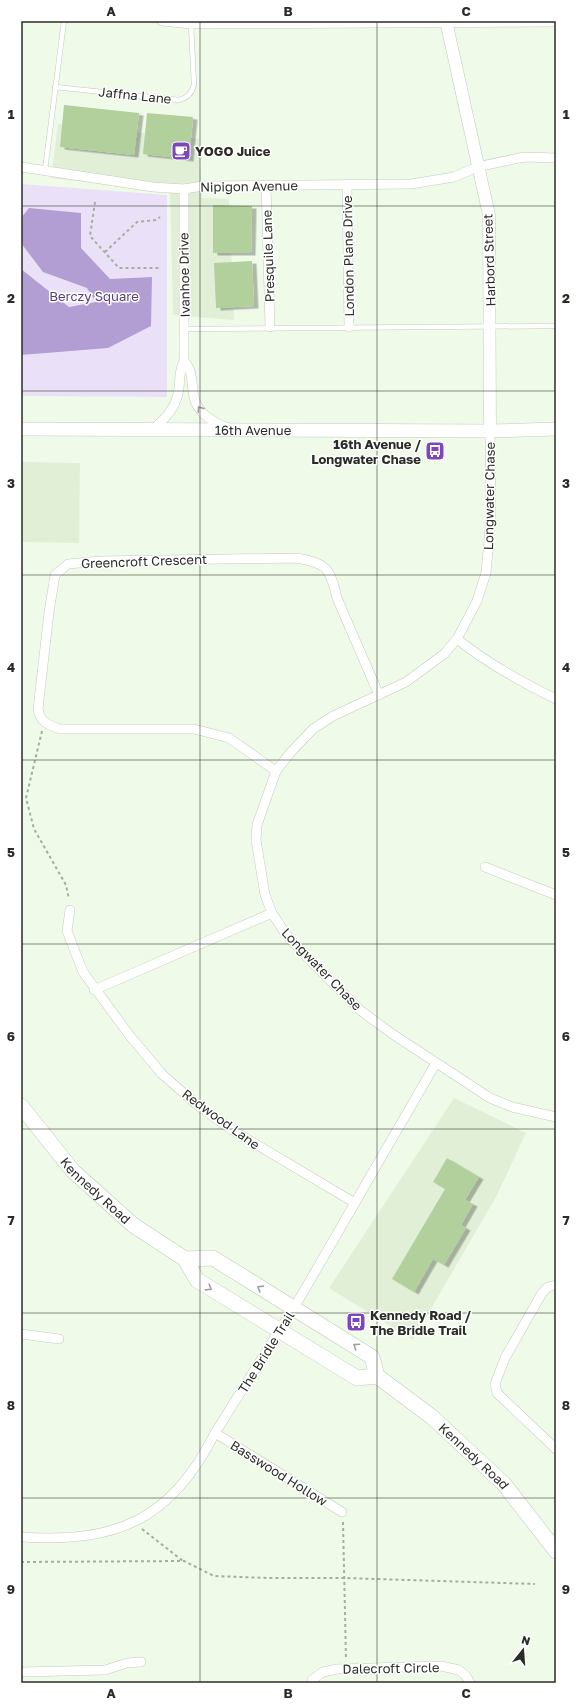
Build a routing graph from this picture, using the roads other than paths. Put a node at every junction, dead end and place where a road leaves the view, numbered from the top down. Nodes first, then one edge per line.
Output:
1 (64, 21) edge
2 (162, 21) edge
3 (446, 22) edge
4 (529, 22) edge
5 (556, 22) edge
6 (358, 23) edge
7 (191, 24) junction
8 (55, 87) junction
9 (556, 158) edge
10 (21, 167) edge
11 (477, 167) junction
12 (44, 170) junction
13 (347, 184) junction
14 (266, 185) junction
15 (184, 189) junction
16 (556, 326) edge
17 (270, 327) junction
18 (349, 327) junction
19 (490, 327) junction
20 (185, 329) junction
21 (184, 361) junction
22 (21, 429) edge
23 (556, 429) edge
24 (152, 430) junction
25 (232, 430) junction
26 (490, 431) junction
27 (457, 639) junction
28 (379, 695) junction
29 (556, 699) edge
30 (276, 771) junction
31 (485, 867) dead end
32 (556, 895) edge
33 (70, 910) road end
34 (272, 913) junction
35 (94, 990) junction
36 (436, 1063) junction
37 (21, 1106) edge
38 (556, 1117) edge
39 (355, 1203) junction
40 (185, 1259) junction
41 (556, 1285) edge
42 (293, 1308) junction
43 (278, 1330) junction
44 (21, 1334) edge
45 (60, 1338) dead end
46 (377, 1376) junction
47 (216, 1433) junction
48 (556, 1449) edge
49 (342, 1512) road end
50 (21, 1537) edge
51 (556, 1551) edge
52 (140, 1662) dead end
53 (21, 1672) edge
54 (312, 1683) edge
55 (470, 1683) edge

1 - 8 lane
2 - 7 street
3 - 4 street
3 - 6 street
3 - 11 street, Harbord Street
4 - 5 street
6 - 7 street
7 - 8 lane, Jaffna Lane
8 - 12 lane
9 - 11 street, Nipigon Avenue
10 - 12 street, Nipigon Avenue
11 - 13 street, Nipigon Avenue
11 - 19 street, Harbord Street
12 - 15 street, Nipigon Avenue
13 - 14 street, Nipigon Avenue
13 - 18 street, London Plane Drive
14 - 15 street, Nipigon Avenue
14 - 17 street, Presquile Lane
15 - 20 street, Ivanhoe Drive
16 - 19 lane
17 - 18 lane
17 - 20 lane
18 - 19 lane
19 - 26 street, Harbord Street
20 - 21 street, Ivanhoe Drive
21 - 24 street, Ivanhoe Drive
25 -> 21 street, Ivanhoe Drive
22 - 24 main road, 16th Avenue
23 - 26 main road, 16th Avenue
24 - 25 main road, 16th Avenue
25 - 26 main road, 16th Avenue
26 - 27 street, Longwater Chase
27 - 28 street, Longwater Chase
27 - 29 street
28 - 30 street, Longwater Chase
28 - 30 street, Greencroft Crescent
30 - 34 street, Longwater Chase
31 - 32 street
33 - 35 street, Redwood Lane
34 - 35 street
34 - 36 street, Longwater Chase
35 - 39 street, Redwood Lane
36 - 38 street, Longwater Chase
36 - 39 street, The Bridle Trail
37 - 40 main road, Kennedy Road
39 - 42 street, The Bridle Trail
42 -> 40 main road
40 -> 43 main road, Kennedy Road
41 - 48 street
42 - 43 street, The Bridle Trail
46 -> 42 main road
43 - 46 main road, Kennedy Road
43 - 47 street, The Bridle Trail
44 - 45 street
46 - 51 main road, Kennedy Road
47 - 49 street, Basswood Hollow
47 - 50 street, The Bridle Trail
52 - 53 street
54 - 55 street, Dalecroft Circle

